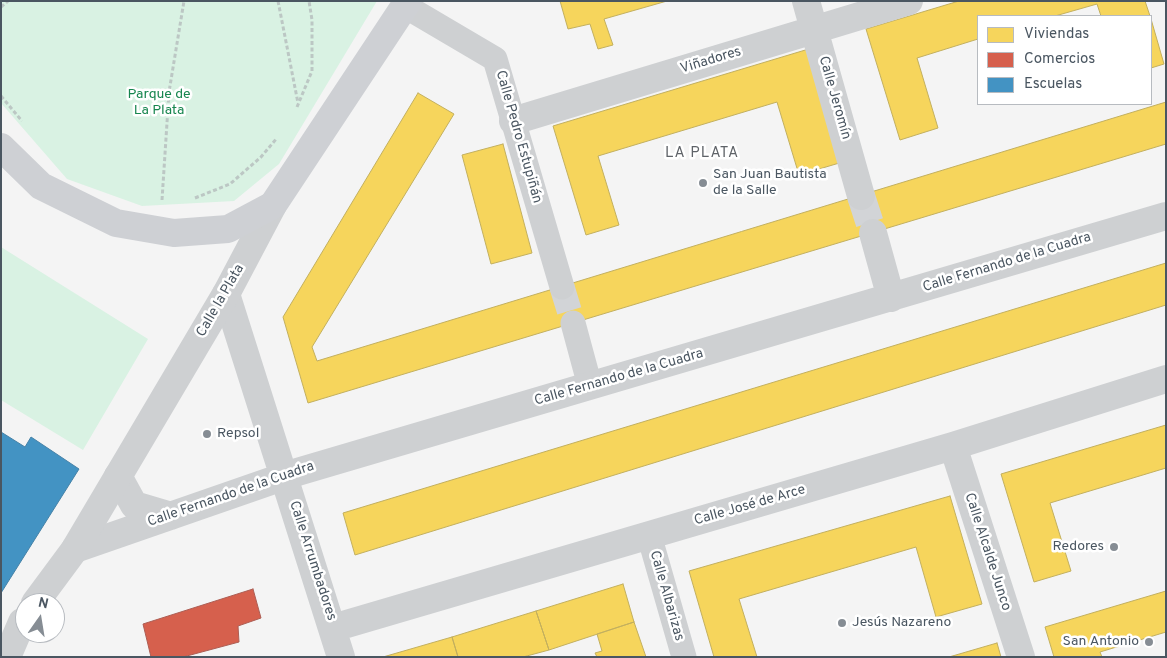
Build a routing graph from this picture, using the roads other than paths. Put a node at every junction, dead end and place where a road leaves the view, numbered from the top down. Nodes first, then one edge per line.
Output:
1 (806, 1) edge
2 (909, 1) edge
3 (407, 4) edge
4 (814, 30) junction
5 (513, 121) junction
6 (1, 147) edge
7 (861, 196) tunnel mouth
8 (273, 205) junction
9 (1166, 216) edge
10 (873, 233) tunnel mouth
11 (562, 287) tunnel mouth
12 (226, 294) junction
13 (891, 298) junction
14 (573, 324) tunnel mouth
15 (1166, 379) edge
16 (590, 386) junction
17 (953, 446) junction
18 (118, 476) junction
19 (285, 477) junction
20 (171, 516) junction
21 (649, 535) junction
22 (75, 549) junction
23 (43, 593) edge
24 (15, 627) edge
25 (333, 628) junction
26 (15, 640) edge
27 (1, 643) edge
28 (7, 657) edge
29 (342, 657) edge
30 (684, 657) edge
31 (1021, 657) edge

1 - 4 street, Calle Jeromín
2 - 4 street, Viñadores
3 - 5 street, Calle Pedro Estupiñán
3 - 8 main road, Calle la Plata
4 - 5 street, Viñadores
4 - 7 street, Calle Jeromín
5 - 11 street, Calle Pedro Estupiñán
6 - 8 main road
8 - 12 street, Calle la Plata
9 - 13 street, Calle Fernando de la Cuadra
10 - 13 street
12 - 18 street, Calle la Plata
12 - 19 street, Calle Arrumbadores
13 - 16 street, Calle Fernando de la Cuadra
14 - 16 street
15 - 17 street, Calle José de Arce
16 - 19 street, Calle Fernando de la Cuadra
17 - 21 street, Calle José de Arce
17 - 31 street, Calle Alcalde Junco
18 - 20 street
18 - 22 street, Calle la Plata
19 - 20 street, Calle Fernando de la Cuadra
19 - 25 street, Calle Arrumbadores
20 - 22 street, Calle Fernando de la Cuadra
21 - 25 street, Calle José de Arce
21 - 30 street, Calle Albarizas
22 - 23 street, Calle la Plata
24 - 27 street, Calle la Plata
25 - 29 street, Calle Arrumbadores
26 - 28 street, Calle la Plata

